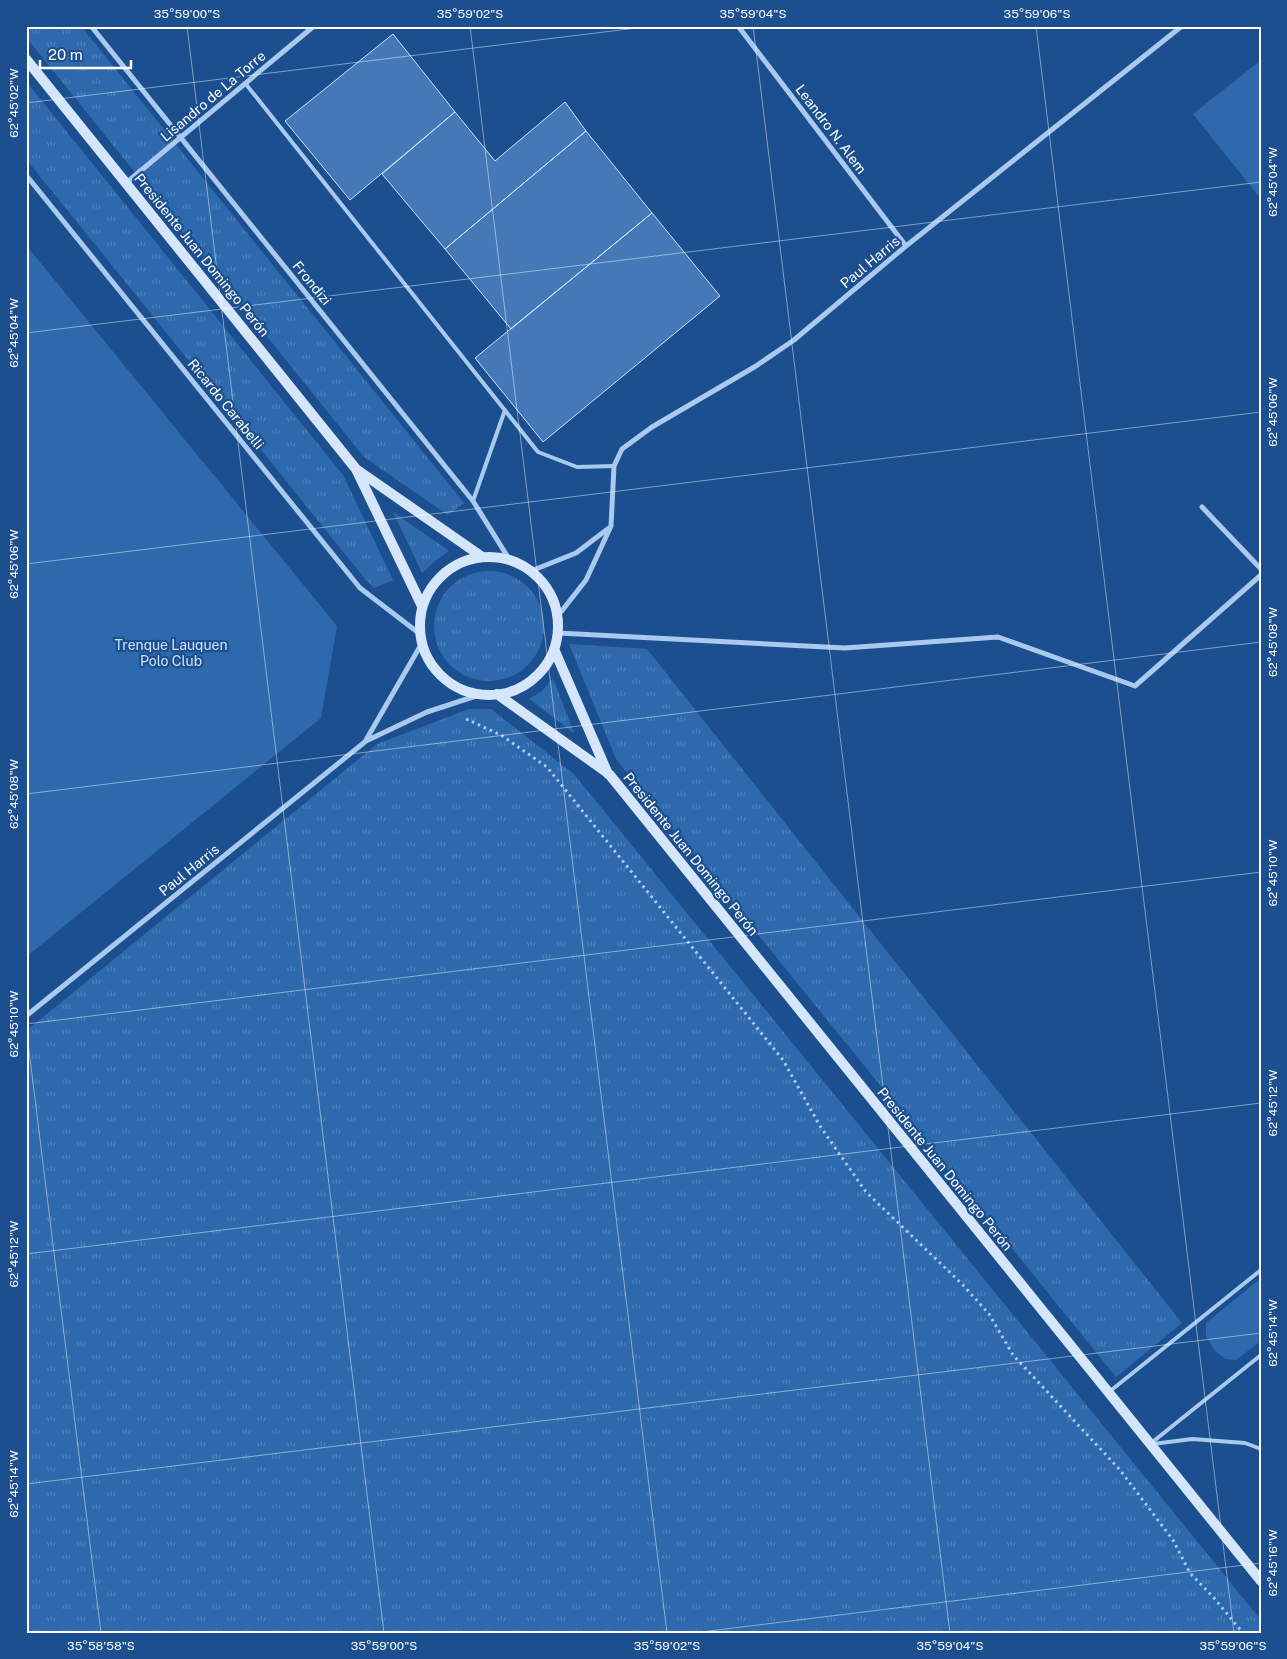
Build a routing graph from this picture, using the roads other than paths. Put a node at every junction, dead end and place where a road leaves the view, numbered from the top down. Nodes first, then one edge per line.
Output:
1 (91, 26) edge
2 (314, 26) edge
3 (738, 26) edge
4 (1182, 26) edge
5 (26, 58) edge
6 (244, 83) junction
7 (180, 138) junction
8 (26, 174) edge
9 (126, 183) junction
10 (906, 246) junction
11 (505, 410) junction
12 (614, 466) junction
13 (356, 469) junction
14 (473, 501) junction
15 (1202, 507) dead end
16 (611, 526) junction
17 (480, 556) junction
18 (509, 559) junction
19 (1261, 569) edge
20 (531, 571) junction
21 (1261, 575) edge
22 (422, 606) junction
23 (557, 617) junction
24 (558, 633) junction
25 (421, 639) junction
26 (554, 649) junction
27 (498, 694) junction
28 (479, 695) junction
29 (366, 741) junction
30 (609, 774) junction
31 (26, 1016) edge
32 (1261, 1270) edge
33 (1261, 1355) edge
34 (1108, 1393) junction
35 (1150, 1444) junction
36 (1261, 1449) edge
37 (1261, 1581) edge

1 - 7 street, Frondizi
2 - 6 street, Lisandro de La Torre
3 - 10 street, Leandro N. Alem
4 - 10 street, Paul Harris
5 - 9 main road, Presidente Juan Domingo Perón
6 - 7 street, Lisandro de La Torre
6 - 11 lane
7 - 9 street, Lisandro de La Torre
7 - 14 street, Frondizi
8 - 25 street, Ricardo Carabelli
9 - 13 main road, Presidente Juan Domingo Perón
10 - 12 street, Paul Harris
11 - 12 lane
11 - 14 lane
12 - 16 street, Paul Harris
13 - 17 main road, Presidente Juan Domingo Perón
13 - 22 main road, Presidente Juan Domingo Perón
14 - 18 street, Frondizi
15 - 19 street
16 - 20 street
16 - 23 street, Paul Harris
17 - 18 main road
17 - 22 main road
18 - 20 main road
20 - 23 main road
21 - 24 street
22 - 25 main road
23 - 24 main road
24 - 26 main road
25 - 28 main road
25 - 29 street, Paul Harris
26 - 27 main road
26 - 30 main road, Presidente Juan Domingo Perón
27 - 28 main road
27 - 30 main road, Presidente Juan Domingo Perón
28 - 29 street, Paul Harris
29 - 31 street, Paul Harris
30 - 34 main road, Presidente Juan Domingo Perón
32 - 34 lane
33 - 35 lane
34 - 35 main road, Presidente Juan Domingo Perón
35 - 36 lane
35 - 37 main road, Presidente Juan Domingo Perón

